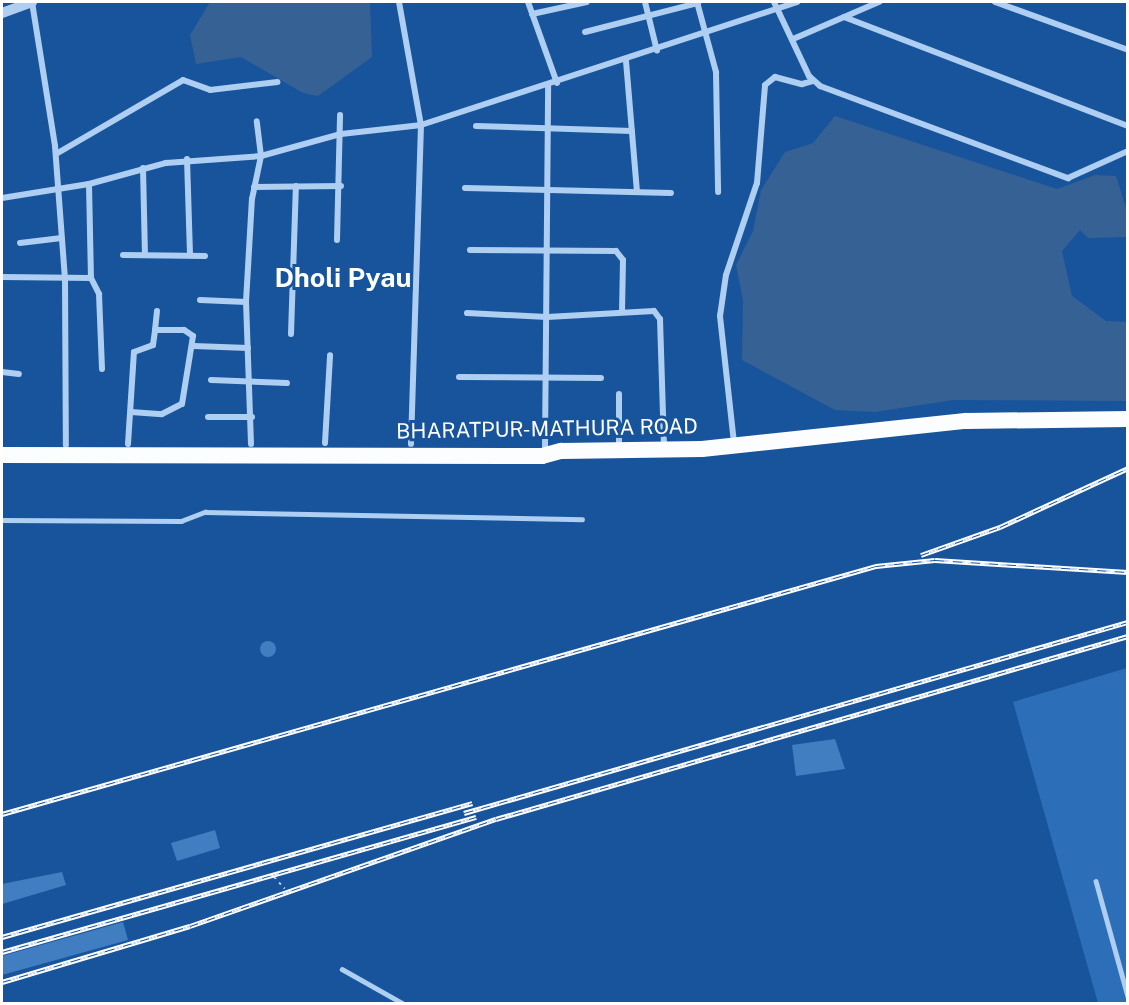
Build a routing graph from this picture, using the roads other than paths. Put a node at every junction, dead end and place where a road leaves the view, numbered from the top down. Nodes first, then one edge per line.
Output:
1 (32, 2) edge
2 (399, 2) edge
3 (528, 2) edge
4 (587, 2) edge
5 (645, 2) edge
6 (698, 2) edge
7 (774, 2) edge
8 (797, 2) edge
9 (879, 2) edge
10 (995, 2) edge
11 (778, 11) junction
12 (2, 14) edge
13 (532, 14) junction
14 (844, 17) junction
15 (648, 18) junction
16 (585, 32) dead end
17 (703, 36) junction
18 (793, 39) junction
19 (1128, 50) edge
20 (657, 51) junction
21 (626, 61) junction
22 (813, 81) junction
23 (278, 82) dead end
24 (557, 83) junction
25 (548, 86) junction
26 (340, 115) dead end
27 (257, 121) dead end
28 (422, 125) junction
29 (476, 126) dead end
30 (1128, 126) edge
31 (548, 130) junction
32 (632, 131) junction
33 (341, 134) junction
34 (1128, 151) edge
35 (56, 154) junction
36 (261, 156) junction
37 (187, 159) junction
38 (143, 168) junction
39 (89, 184) junction
40 (296, 186) junction
41 (341, 186) junction
42 (254, 187) junction
43 (57, 189) junction
44 (465, 189) dead end
45 (548, 189) junction
46 (637, 192) junction
47 (718, 192) dead end
48 (671, 193) dead end
49 (2, 198) edge
50 (62, 238) junction
51 (337, 240) dead end
52 (20, 243) dead end
53 (470, 250) dead end
54 (547, 253) junction
55 (123, 255) dead end
56 (145, 255) junction
57 (190, 255) junction
58 (205, 256) dead end
59 (2, 277) edge
60 (91, 278) junction
61 (65, 279) junction
62 (200, 300) dead end
63 (246, 302) junction
64 (157, 312) dead end
65 (622, 312) junction
66 (467, 313) dead end
67 (547, 317) junction
68 (155, 330) junction
69 (291, 334) dead end
70 (194, 346) junction
71 (248, 348) junction
72 (330, 355) dead end
73 (102, 369) dead end
74 (2, 372) edge
75 (19, 374) dead end
76 (459, 377) dead end
77 (546, 377) junction
78 (601, 378) dead end
79 (211, 380) dead end
80 (249, 381) junction
81 (287, 383) dead end
82 (619, 394) dead end
83 (131, 412) junction
84 (208, 417) dead end
85 (252, 417) junction
86 (1126, 419) edge
87 (325, 443) junction
88 (2, 444) edge
89 (128, 444) junction
90 (251, 444) junction
91 (411, 444) junction
92 (66, 445) junction
93 (734, 446) junction
94 (553, 448) junction
95 (156, 450) junction
96 (619, 451) junction
97 (664, 451) junction
98 (2, 455) edge
99 (582, 519) dead end
100 (2, 520) edge
101 (1096, 881) dead end
102 (342, 969) dead end
103 (1128, 996) edge
104 (404, 1004) edge

1 - 12 street
1 - 35 street
2 - 28 street
3 - 13 street
4 - 13 street
5 - 15 street
6 - 15 street
6 - 17 street
7 - 11 street
8 - 11 street
9 - 14 street
10 - 19 street
11 - 17 street
11 - 18 street
13 - 24 street
14 - 18 street
14 - 30 street
15 - 16 street
15 - 20 street
17 - 20 street
17 - 47 street
18 - 22 street
20 - 21 street
21 - 24 street
21 - 32 street
22 - 34 street
22 - 93 street
23 - 35 street
24 - 25 street
25 - 28 street
25 - 31 street
26 - 33 street
27 - 36 street
28 - 33 street
28 - 91 street
29 - 31 street
31 - 32 street
31 - 45 street
32 - 46 street
33 - 36 street
33 - 41 street
35 - 43 street
36 - 37 street
36 - 42 street
37 - 38 street
37 - 57 street
38 - 39 street
38 - 56 street
39 - 43 street
39 - 60 street
40 - 41 street
40 - 42 street
40 - 69 street
41 - 51 street
42 - 63 street
43 - 49 street
43 - 50 street
44 - 45 street
45 - 46 street
45 - 54 street
46 - 48 street
50 - 52 street
50 - 61 street
53 - 54 street
54 - 65 street
54 - 67 street
55 - 56 street
56 - 57 street
57 - 58 street
59 - 61 street
60 - 61 street
60 - 73 street
61 - 92 street
62 - 63 street
63 - 71 street
64 - 68 street
65 - 67 street
65 - 97 street
66 - 67 street
67 - 77 street
68 - 70 street
68 - 83 street
70 - 71 street
70 - 83 street
71 - 80 street
72 - 87 street
74 - 75 street
76 - 77 street
77 - 78 street
77 - 94 street
79 - 80 street
80 - 81 street
80 - 85 street
82 - 96 street
83 - 89 street
84 - 85 street
85 - 90 street
86 - 93 highway, BHARATPUR-MATHURA ROAD
87 - 90 highway, BHARATPUR-MATHURA ROAD
87 - 91 highway, BHARATPUR-MATHURA ROAD
88 - 92 highway, BHARATPUR-MATHURA ROAD
89 - 92 highway, BHARATPUR-MATHURA ROAD
89 - 95 highway, BHARATPUR-MATHURA ROAD
90 - 95 highway, BHARATPUR-MATHURA ROAD
91 - 94 highway, BHARATPUR-MATHURA ROAD
93 - 97 highway, BHARATPUR-MATHURA ROAD
94 - 95 highway, BHARATPUR-MATHURA ROAD
94 - 96 highway, BHARATPUR-MATHURA ROAD
95 - 98 highway, BHARATPUR-MATHURA ROAD
96 - 97 highway, BHARATPUR-MATHURA ROAD
99 - 100 lane
101 - 103 lane
102 - 104 lane

